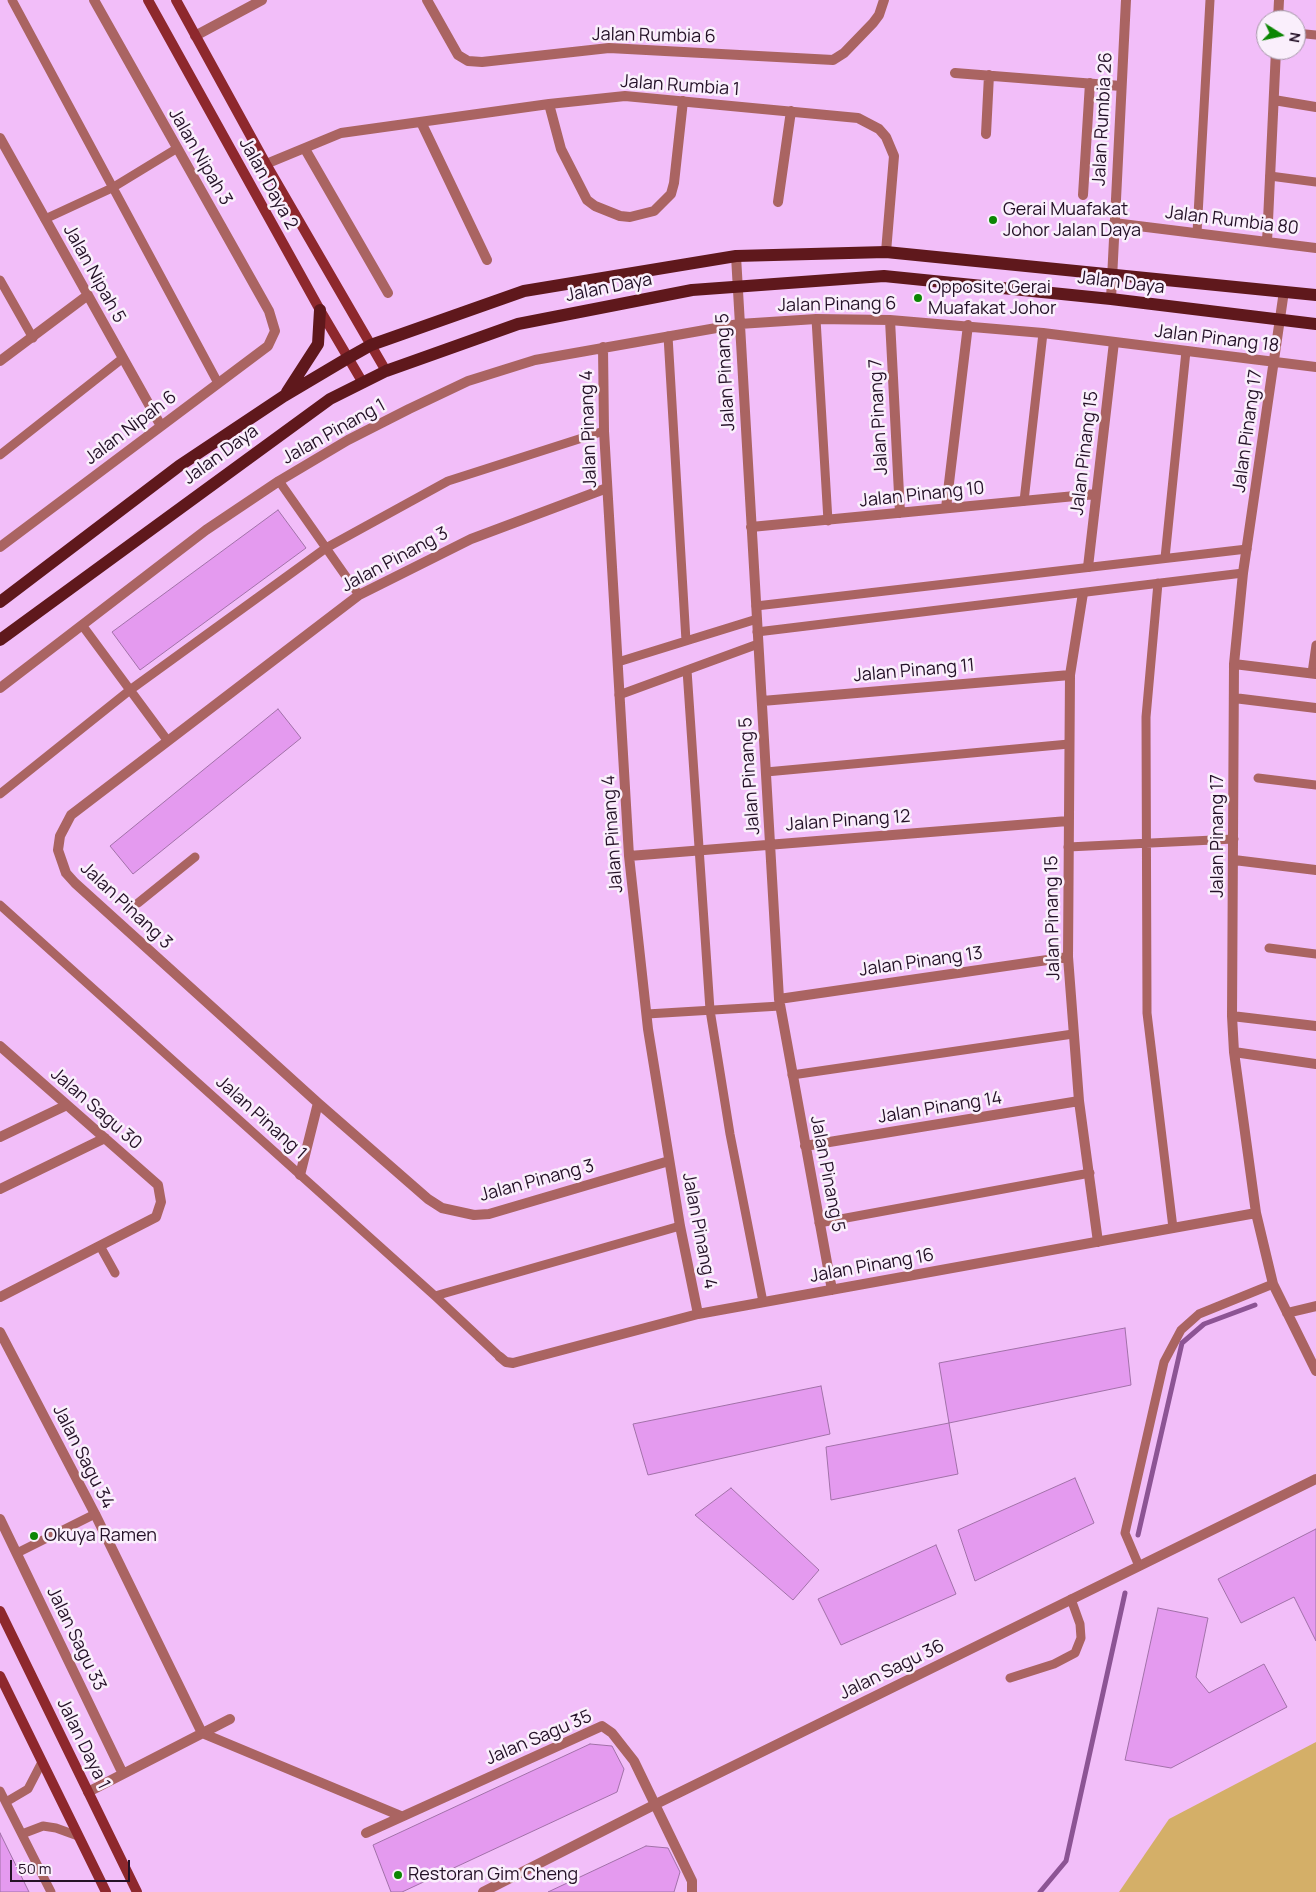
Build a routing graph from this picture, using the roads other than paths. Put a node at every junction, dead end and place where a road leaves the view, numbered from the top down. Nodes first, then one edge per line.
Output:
1 (12, 0) edge
2 (94, 0) edge
3 (148, 0) edge
4 (176, 0) edge
5 (262, 0) edge
6 (427, 0) edge
7 (884, 0) edge
8 (1126, 0) edge
9 (1210, 0) edge
10 (195, 36) junction
11 (1276, 60) edge
12 (955, 73) dead end
13 (989, 76) junction
14 (1090, 83) junction
15 (1121, 86) junction
16 (1274, 100) junction
17 (683, 101) junction
18 (549, 104) junction
19 (1316, 107) edge
20 (791, 111) junction
21 (420, 122) junction
22 (986, 134) dead end
23 (0, 138) edge
24 (176, 149) junction
25 (305, 149) junction
26 (266, 164) junction
27 (1270, 176) junction
28 (1316, 182) edge
29 (112, 188) junction
30 (1083, 195) dead end
31 (778, 202) dead end
32 (45, 219) junction
33 (1114, 223) junction
34 (1197, 233) junction
35 (1267, 242) junction
36 (1316, 248) edge
37 (886, 252) junction
38 (736, 256) junction
39 (487, 260) dead end
40 (1112, 273) junction
41 (0, 280) edge
42 (737, 286) junction
43 (1284, 291) junction
44 (388, 293) dead end
45 (88, 295) junction
46 (1316, 295) edge
47 (1111, 299) junction
48 (320, 310) junction
49 (816, 319) junction
50 (1281, 319) junction
51 (890, 320) junction
52 (739, 324) junction
53 (1316, 324) edge
54 (968, 325) junction
55 (275, 330) joint
56 (1043, 333) junction
57 (668, 336) junction
58 (32, 338) junction
59 (1114, 342) junction
60 (371, 345) junction
61 (603, 347) junction
62 (1186, 351) junction
63 (123, 358) junction
64 (348, 358) junction
65 (0, 361) edge
66 (1274, 362) junction
67 (1316, 367) edge
68 (386, 371) junction
69 (218, 383) junction
70 (363, 383) junction
71 (284, 396) junction
72 (160, 426) junction
73 (604, 431) junction
74 (0, 455) edge
75 (279, 481) junction
76 (607, 488) junction
77 (1096, 494) junction
78 (1024, 501) junction
79 (946, 508) junction
80 (900, 513) junction
81 (828, 521) junction
82 (751, 528) junction
83 (0, 547) edge
84 (326, 548) junction
85 (1247, 549) junction
86 (1165, 558) junction
87 (1088, 567) junction
88 (1243, 573) junction
89 (1158, 584) junction
90 (1083, 592) junction
91 (359, 595) junction
92 (0, 602) edge
93 (756, 606) junction
94 (756, 619) junction
95 (82, 624) junction
96 (757, 632) junction
97 (0, 640) edge
98 (686, 641) junction
99 (758, 644) junction
100 (1316, 645) edge
101 (618, 662) junction
102 (1234, 664) junction
103 (687, 670) junction
104 (1314, 673) edge
105 (1070, 675) junction
106 (0, 688) edge
107 (130, 690) junction
108 (619, 694) junction
109 (1234, 698) junction
110 (762, 701) junction
111 (1316, 708) edge
112 (167, 740) junction
113 (1069, 744) junction
114 (766, 772) junction
115 (1258, 778) dead end
116 (1316, 785) edge
117 (0, 794) edge
118 (1068, 821) junction
119 (1234, 839) junction
120 (1146, 843) junction
121 (771, 844) junction
122 (1068, 847) junction
123 (698, 850) junction
124 (630, 856) junction
125 (195, 857) dead end
126 (1234, 860) junction
127 (1316, 870) edge
128 (138, 902) dead end
129 (0, 905) edge
130 (1269, 948) dead end
131 (1316, 954) edge
132 (1068, 957) junction
133 (779, 1003) junction
134 (710, 1010) junction
135 (647, 1014) junction
136 (1232, 1016) junction
137 (1316, 1026) edge
138 (1073, 1034) junction
139 (0, 1046) edge
140 (1234, 1052) junction
141 (1316, 1064) edge
142 (792, 1075) junction
143 (1080, 1101) junction
144 (318, 1103) junction
145 (67, 1105) junction
146 (0, 1138) edge
147 (105, 1138) junction
148 (805, 1146) junction
149 (669, 1161) junction
150 (1090, 1173) junction
151 (300, 1175) junction
152 (0, 1189) edge
153 (1256, 1213) junction
154 (819, 1223) junction
155 (680, 1226) junction
156 (1173, 1228) junction
157 (1098, 1242) junction
158 (100, 1246) junction
159 (115, 1273) dead end
160 (1273, 1284) junction
161 (832, 1290) junction
162 (435, 1296) junction
163 (0, 1297) edge
164 (763, 1302) junction
165 (1316, 1306) edge
166 (1287, 1313) junction
167 (698, 1314) junction
168 (0, 1332) edge
169 (500, 1357) joint
170 (1316, 1371) edge
171 (1316, 1479) edge
172 (95, 1514) junction
173 (0, 1519) edge
174 (17, 1553) junction
175 (1140, 1566) junction
176 (1071, 1599) junction
177 (0, 1611) edge
178 (0, 1676) edge
179 (1010, 1678) dead end
180 (230, 1719) dead end
181 (202, 1733) junction
182 (42, 1762) junction
183 (123, 1774) junction
184 (0, 1790) edge
185 (88, 1792) junction
186 (6, 1802) junction
187 (654, 1805) junction
188 (401, 1816) junction
189 (366, 1833) dead end
190 (22, 1834) junction
191 (78, 1836) junction
192 (51, 1892) edge
193 (106, 1892) edge
194 (137, 1892) edge
195 (483, 1892) edge
196 (692, 1892) edge

1 - 29 lane
2 - 24 street, Jalan Nipah 3
3 - 48 main road, Jalan Daya 2
4 - 10 main road, Jalan Daya 2
5 - 10 street
6 - 7 street, Jalan Rumbia 6
8 - 15 street, Jalan Rumbia 26
9 - 34 lane
10 - 26 main road, Jalan Daya 2
11 - 16 street
12 - 13 street
13 - 14 street
13 - 22 street
14 - 15 street
14 - 30 street
15 - 33 street, Jalan Rumbia 26
16 - 19 street
16 - 27 street
17 - 18 street, Jalan Rumbia 1
17 - 18 street
17 - 20 street, Jalan Rumbia 1
18 - 21 street, Jalan Rumbia 1
20 - 31 street
20 - 37 street, Jalan Rumbia 1
21 - 25 street, Jalan Rumbia 1
21 - 39 street
23 - 32 street, Jalan Nipah 5
24 - 29 lane
24 - 55 street, Jalan Nipah 3
25 - 26 street, Jalan Rumbia 1
25 - 44 street
26 - 60 main road, Jalan Daya 2
27 - 28 lane
27 - 35 street
29 - 32 lane
29 - 69 lane
32 - 45 street, Jalan Nipah 5
33 - 34 street, Jalan Rumbia 80
33 - 40 street, Jalan Rumbia 26
34 - 35 street, Jalan Rumbia 80
35 - 36 street, Jalan Rumbia 80
37 - 38 main road, Jalan Daya
37 - 40 main road, Jalan Daya
38 - 42 street, Jalan Pinang 5
38 - 60 main road, Jalan Daya
40 - 43 main road, Jalan Daya
40 - 47 street, Jalan Rumbia 26
41 - 58 lane
42 - 47 main road, Jalan Daya
42 - 52 street, Jalan Pinang 5
42 - 68 main road, Jalan Daya
43 - 46 main road, Jalan Daya
43 - 50 street, Jalan Pinang 17
45 - 58 street
45 - 63 street, Jalan Nipah 5
47 - 50 main road, Jalan Daya
48 - 64 main road, Jalan Daya 2
48 - 71 main road
49 - 51 street, Jalan Pinang 6
49 - 52 street, Jalan Pinang 6
49 - 81 lane
50 - 53 main road, Jalan Daya
50 - 66 street, Jalan Pinang 17
51 - 54 street, Jalan Pinang 6
51 - 80 street, Jalan Pinang 7
52 - 57 street, Jalan Pinang 1
52 - 82 street, Jalan Pinang 5
54 - 56 street, Jalan Pinang 6
54 - 79 street
55 - 69 street, Jalan Nipah 6
56 - 59 street, Jalan Pinang 6
56 - 78 lane
57 - 61 street, Jalan Pinang 1
57 - 98 lane
58 - 65 street
59 - 62 street, Jalan Pinang 18
59 - 77 street, Jalan Pinang 15
60 - 64 main road, Jalan Daya
60 - 68 main road, Jalan Daya 2
61 - 73 street, Jalan Pinang 4
61 - 75 street, Jalan Pinang 1
62 - 66 street, Jalan Pinang 18
62 - 86 lane
63 - 72 street, Jalan Nipah 5
63 - 74 lane
64 - 70 main road, Jalan Daya 2
64 - 71 main road, Jalan Daya
66 - 67 street, Jalan Pinang 18
66 - 85 street, Jalan Pinang 17
68 - 70 main road, Jalan Daya
69 - 72 street, Jalan Nipah 6
70 - 97 main road, Jalan Daya
71 - 92 main road, Jalan Daya
72 - 83 street, Jalan Nipah 6
73 - 76 street, Jalan Pinang 4
73 - 84 lane
75 - 84 lane
75 - 95 street, Jalan Pinang 1
76 - 91 street, Jalan Pinang 3
76 - 101 street, Jalan Pinang 4
77 - 78 street, Jalan Pinang 10
77 - 87 street, Jalan Pinang 15
78 - 79 street, Jalan Pinang 10
79 - 80 street, Jalan Pinang 10
80 - 81 street, Jalan Pinang 10
81 - 82 street, Jalan Pinang 10
82 - 93 street, Jalan Pinang 5
84 - 91 lane
84 - 107 lane
85 - 86 lane
85 - 88 street, Jalan Pinang 17
86 - 87 lane
87 - 93 lane
88 - 89 lane
88 - 102 street, Jalan Pinang 17
89 - 90 lane
89 - 120 lane
90 - 96 lane
90 - 105 street, Jalan Pinang 15
91 - 112 street, Jalan Pinang 3
93 - 94 street, Jalan Pinang 5
94 - 96 street, Jalan Pinang 5
94 - 98 lane
95 - 106 street, Jalan Pinang 1
95 - 107 lane
96 - 99 street, Jalan Pinang 5
98 - 101 lane
99 - 103 lane
99 - 110 street, Jalan Pinang 5
100 - 104 lane
101 - 108 street, Jalan Pinang 4
102 - 104 street
102 - 109 street, Jalan Pinang 17
103 - 108 lane
103 - 123 lane
105 - 110 street, Jalan Pinang 11
105 - 113 street, Jalan Pinang 15
107 - 112 lane
107 - 117 lane
108 - 124 street, Jalan Pinang 4
109 - 111 street
109 - 119 street, Jalan Pinang 17
110 - 114 street, Jalan Pinang 5
112 - 144 street, Jalan Pinang 3
113 - 114 lane
113 - 118 street, Jalan Pinang 15
114 - 121 street, Jalan Pinang 5
115 - 116 lane
118 - 121 street, Jalan Pinang 12
118 - 122 street, Jalan Pinang 15
119 - 120 lane
119 - 126 street, Jalan Pinang 17
120 - 122 lane
120 - 156 lane
121 - 123 street, Jalan Pinang 12
121 - 133 street, Jalan Pinang 5
122 - 132 street, Jalan Pinang 15
123 - 124 street, Jalan Pinang 12
123 - 134 lane
124 - 135 street, Jalan Pinang 4
125 - 128 lane
126 - 127 street
126 - 136 street, Jalan Pinang 17
129 - 151 lane, Jalan Pinang 1
130 - 131 lane
132 - 133 street, Jalan Pinang 13
132 - 138 street, Jalan Pinang 15
133 - 134 lane
133 - 142 street, Jalan Pinang 5
134 - 135 lane
134 - 164 lane
135 - 149 street, Jalan Pinang 4
136 - 137 street
136 - 140 street, Jalan Pinang 17
138 - 142 lane
138 - 143 street, Jalan Pinang 15
139 - 145 street, Jalan Sagu 30
140 - 141 street
140 - 153 street, Jalan Pinang 17
142 - 148 street, Jalan Pinang 5
143 - 148 street, Jalan Pinang 14
143 - 150 street, Jalan Pinang 15
144 - 149 street, Jalan Pinang 3
144 - 151 street
145 - 146 street
145 - 147 street, Jalan Sagu 30
147 - 152 street
147 - 158 street, Jalan Sagu 30
148 - 154 street, Jalan Pinang 5
149 - 155 street, Jalan Pinang 4
150 - 154 lane
150 - 157 street, Jalan Pinang 15
151 - 162 lane, Jalan Pinang 1
153 - 156 street, Jalan Pinang 16
153 - 160 street, Jalan Pinang 17
154 - 161 street, Jalan Pinang 5
155 - 162 lane
155 - 167 street, Jalan Pinang 4
156 - 157 street, Jalan Pinang 16
157 - 161 street, Jalan Pinang 16
158 - 159 lane
158 - 163 street
160 - 166 street, Jalan Pinang 17
160 - 175 lane
161 - 164 street, Jalan Pinang 16
162 - 169 lane, Jalan Pinang 1
164 - 167 street, Jalan Pinang 16
165 - 166 street
166 - 170 street, Jalan Pinang 17
167 - 169 street, Jalan Pinang 16
168 - 172 street, Jalan Sagu 34
171 - 175 street, Jalan Sagu 36
172 - 174 lane
172 - 181 street, Jalan Sagu 34
173 - 174 street, Jalan Sagu 33
174 - 183 street, Jalan Sagu 33
175 - 176 street, Jalan Sagu 36
176 - 179 lane
176 - 187 street, Jalan Sagu 36
177 - 185 main road, Jalan Daya 1
178 - 182 main road
180 - 181 street
181 - 183 street
181 - 188 street
182 - 186 lane
182 - 191 main road
183 - 185 street
184 - 186 lane
185 - 194 main road, Jalan Daya 1
186 - 190 lane
187 - 188 street, Jalan Sagu 35
187 - 195 street, Jalan Sagu 36
187 - 196 street
188 - 189 street, Jalan Sagu 35
190 - 191 lane
190 - 192 lane
191 - 193 main road

